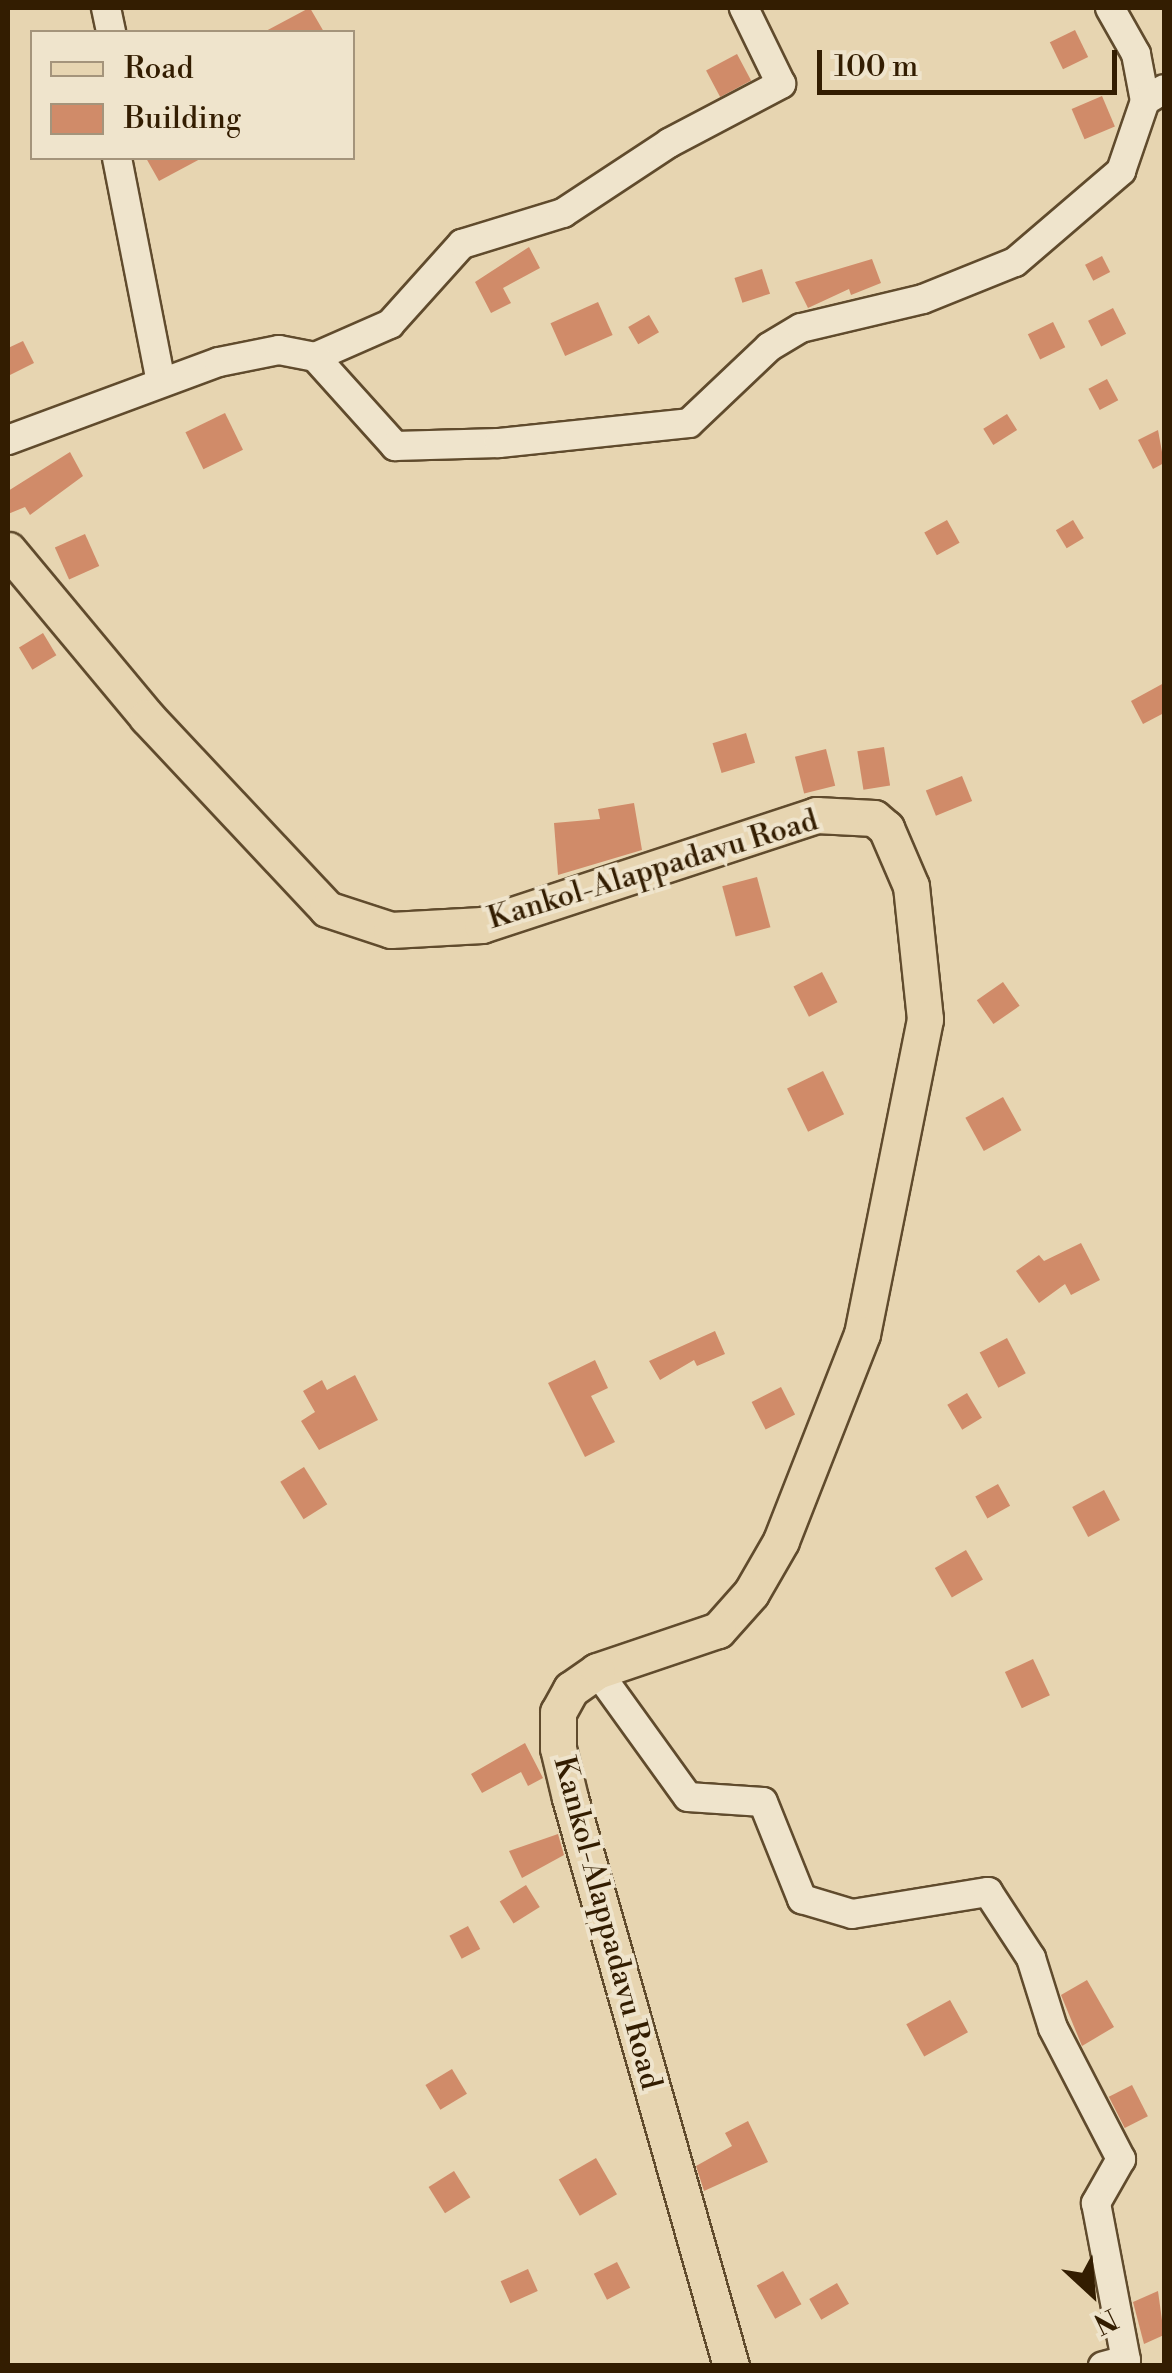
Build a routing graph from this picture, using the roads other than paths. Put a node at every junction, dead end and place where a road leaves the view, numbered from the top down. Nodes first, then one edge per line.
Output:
1 (744, 8) edge
2 (1110, 8) edge
3 (1155, 95) edge
4 (117, 160) edge
5 (316, 357) junction
6 (161, 382) junction
7 (8, 440) edge
8 (8, 550) edge
9 (598, 1671) junction
10 (730, 2366) edge
11 (1103, 2366) edge

1 - 5 street
2 - 3 street
3 - 5 street
4 - 6 street
5 - 6 street
6 - 7 street
8 - 9 main road, Kankol-Alappadavu Road
9 - 10 main road, Kankol-Alappadavu Road
9 - 11 street

